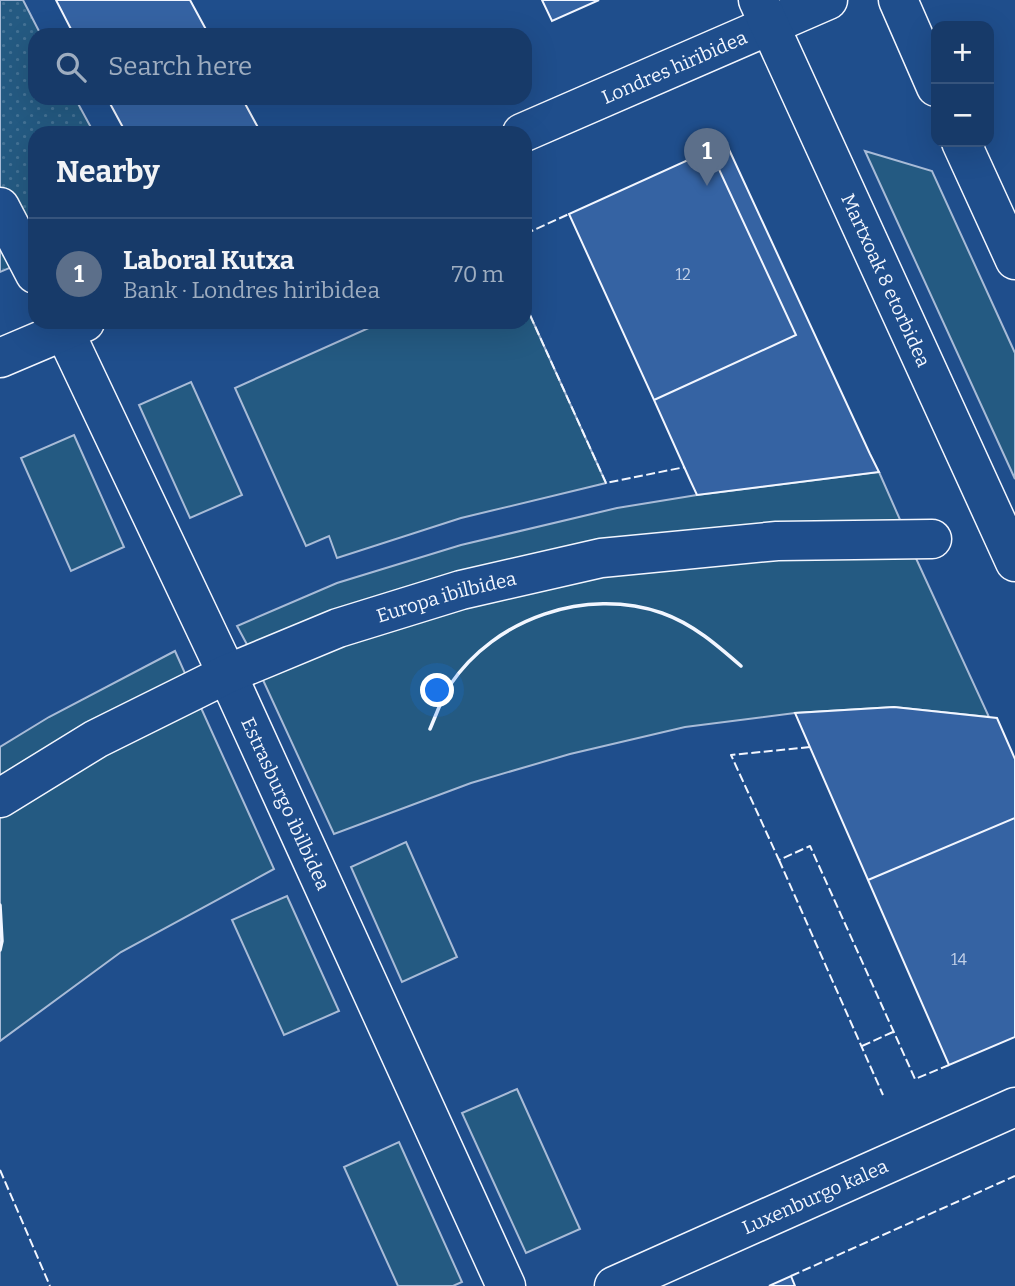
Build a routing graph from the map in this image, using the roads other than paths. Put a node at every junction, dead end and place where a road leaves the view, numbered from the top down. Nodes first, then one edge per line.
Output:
1 (828, 0) edge
2 (898, 0) edge
3 (764, 13) edge
4 (935, 84) edge
5 (532, 128) edge
6 (963, 147) edge
7 (0, 207) edge
8 (1015, 260) edge
9 (28, 261) edge
10 (62, 329) edge
11 (72, 329) edge
12 (0, 358) edge
13 (932, 539) dead end
14 (1015, 562) edge
15 (227, 674) junction
16 (0, 798) edge
17 (1015, 1107) edge
18 (506, 1286) edge
19 (614, 1286) edge

1 - 3 street, Londres hiribidea
2 - 4 street
3 - 5 street, Londres hiribidea
3 - 14 street, Martxoak 8 etorbidea
6 - 8 street
7 - 9 street
10 - 12 street
11 - 15 street, Estrasburgo ibilbidea
13 - 15 street, Europa ibilbidea
15 - 16 street, Europa ibilbidea
15 - 18 street, Estrasburgo ibilbidea
17 - 19 street, Luxenburgo kalea

